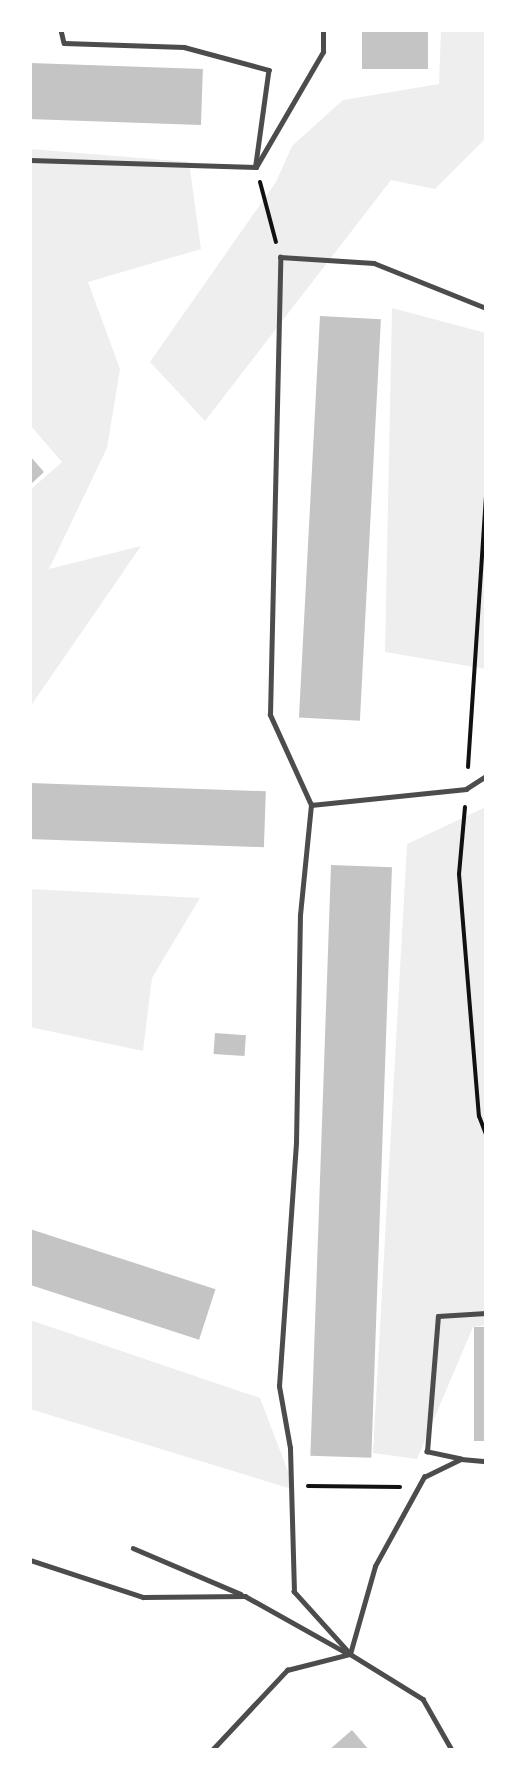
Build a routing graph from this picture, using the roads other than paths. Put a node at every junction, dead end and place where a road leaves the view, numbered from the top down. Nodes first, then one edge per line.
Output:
1 (61, 30) edge
2 (324, 30) edge
3 (30, 160) edge
4 (256, 167) junction
5 (486, 308) edge
6 (486, 776) edge
7 (311, 805) junction
8 (486, 1313) edge
9 (461, 1459) junction
10 (486, 1461) edge
11 (133, 1548) dead end
12 (30, 1560) edge
13 (245, 1596) junction
14 (350, 1654) junction
15 (212, 1750) edge
16 (452, 1750) edge

1 - 4 lane
2 - 4 lane
3 - 4 lane
5 - 7 lane
6 - 7 lane
7 - 14 lane
8 - 9 lane
9 - 10 lane
9 - 14 lane
11 - 13 lane
12 - 13 lane
13 - 14 lane
14 - 15 lane
14 - 16 lane

